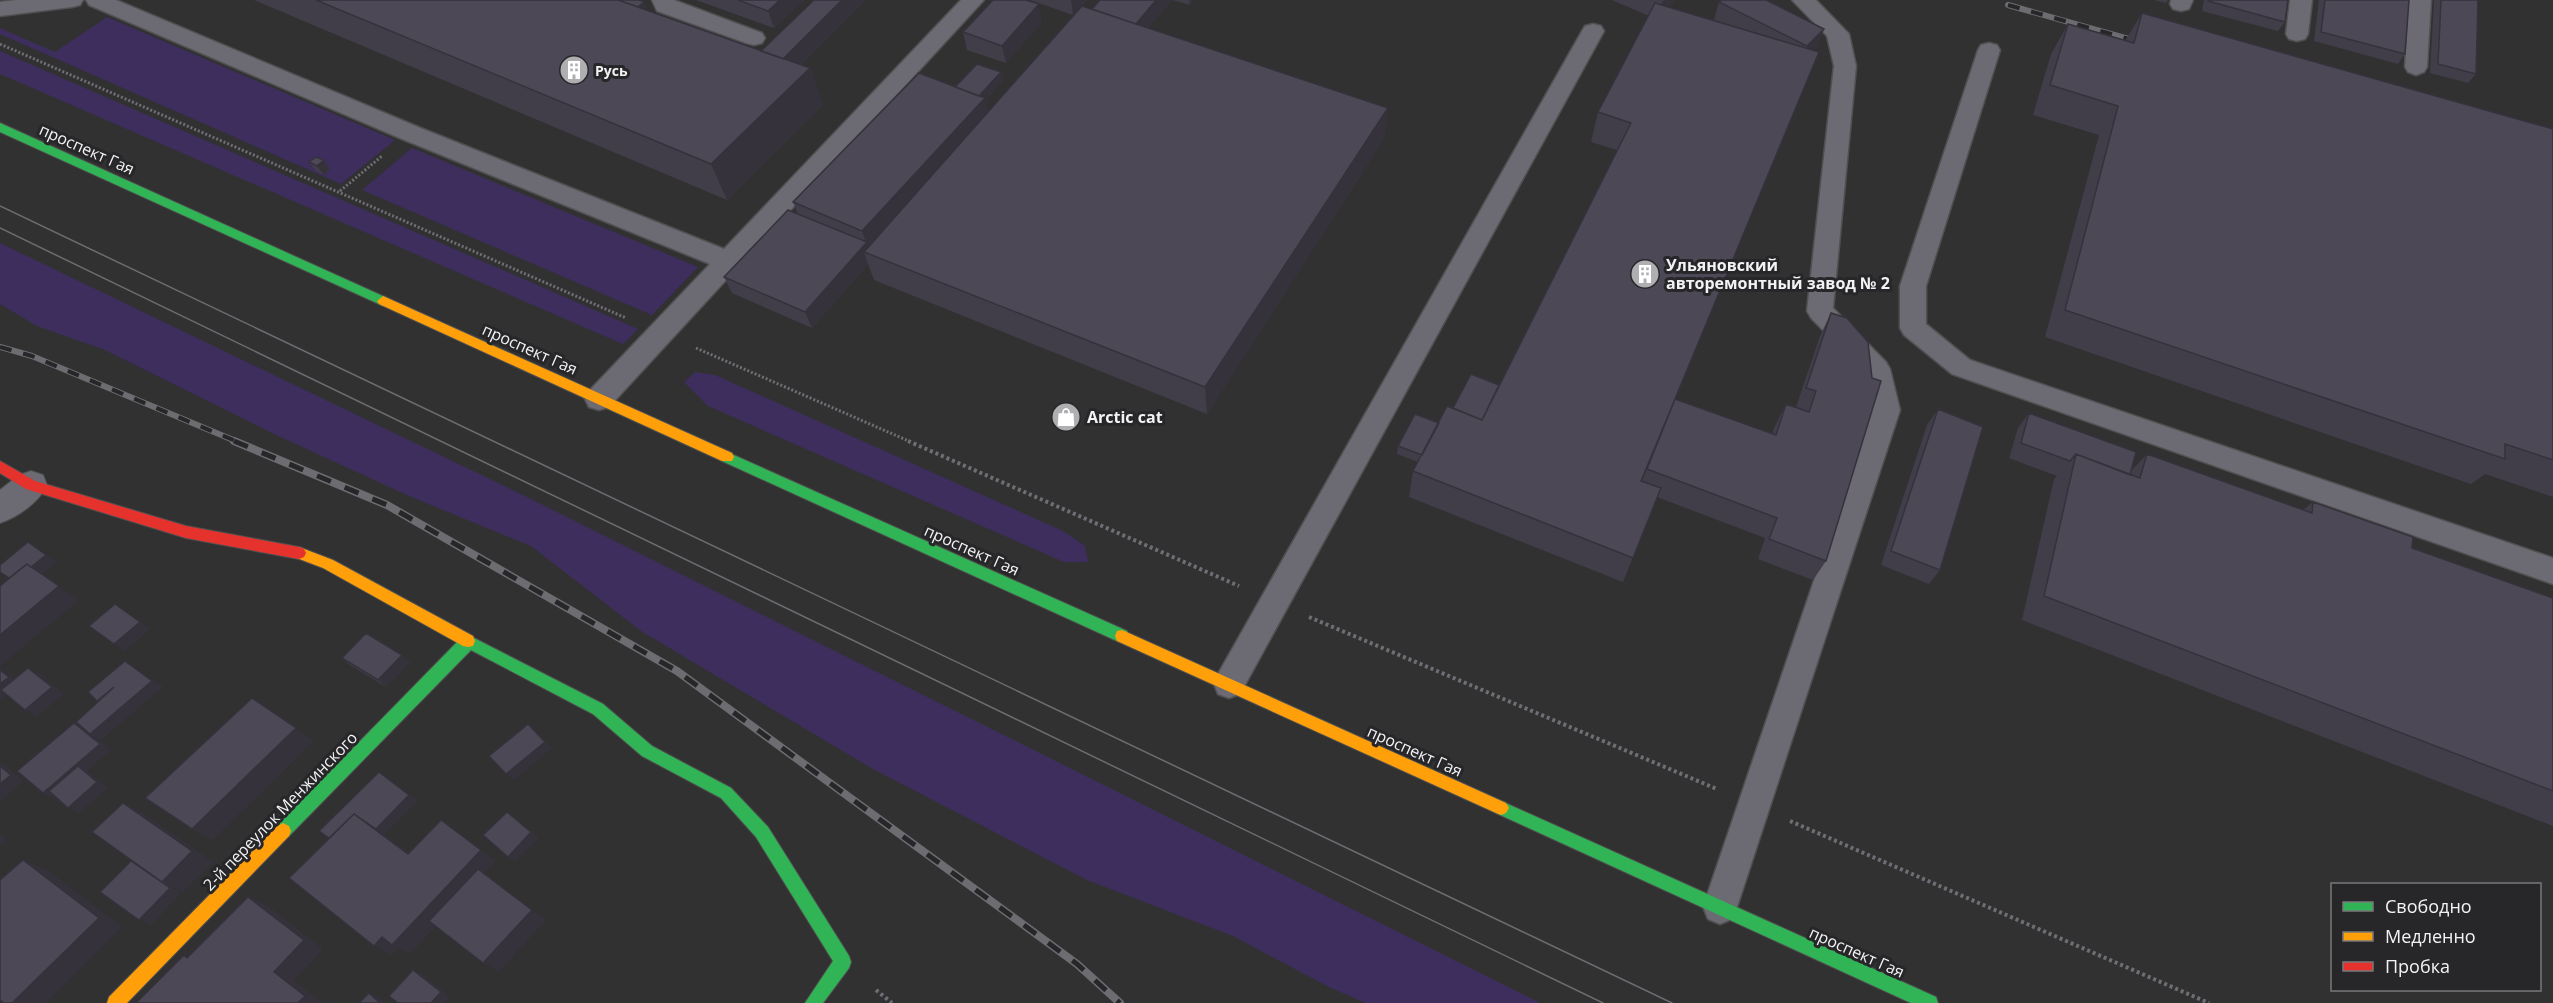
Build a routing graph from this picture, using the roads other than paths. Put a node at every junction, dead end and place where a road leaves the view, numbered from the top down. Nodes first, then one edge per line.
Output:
1 (72, 0) edge
2 (97, 0) edge
3 (663, 0) edge
4 (973, 0) edge
5 (1803, 0) edge
6 (2301, 0) edge
7 (2420, 0) edge
8 (0, 9) edge
9 (1593, 31) dead end
10 (2296, 34) dead end
11 (754, 38) dead end
12 (1989, 50) dead end
13 (2416, 67) dead end
14 (0, 127) edge
15 (728, 261) junction
16 (598, 399) junction
17 (0, 466) edge
18 (31, 485) junction
19 (0, 509) edge
20 (2553, 571) edge
21 (469, 642) junction
22 (1229, 684) junction
23 (1720, 907) junction
24 (115, 1003) edge
25 (813, 1003) edge
26 (1930, 1003) edge

1 - 8 lane
2 - 15 lane
3 - 11 lane
4 - 15 lane
5 - 23 lane
6 - 10 lane
7 - 13 lane
9 - 22 lane
12 - 20 lane
14 - 16 main road, проспект Гая
15 - 16 lane
16 - 22 main road, проспект Гая
17 - 18 main road
18 - 19 street
18 - 21 main road
21 - 24 main road, 2-й переулок Менжинского
21 - 25 main road
22 - 23 main road, проспект Гая
23 - 26 main road, проспект Гая

